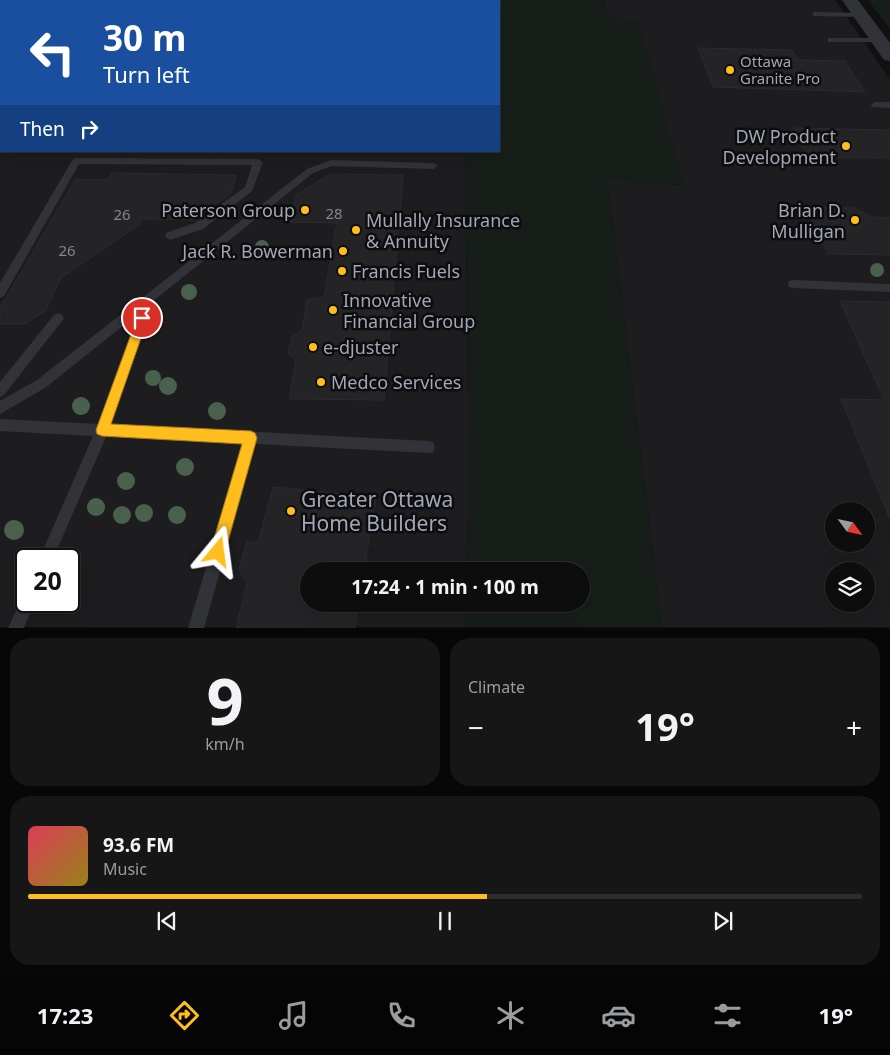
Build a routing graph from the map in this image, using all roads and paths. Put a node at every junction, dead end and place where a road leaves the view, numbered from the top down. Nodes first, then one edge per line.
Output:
1 (850, 0) edge
2 (816, 14) dead end
3 (860, 14) junction
4 (831, 40) dead end
5 (879, 40) junction
6 (890, 56) edge
7 (875, 105) dead end
8 (890, 105) edge
9 (433, 166) dead end
10 (170, 236) dead end
11 (793, 284) dead end
12 (890, 288) edge
13 (0, 293) edge
14 (135, 310) junction
15 (58, 318) dead end
16 (0, 390) edge
17 (0, 408) edge
18 (0, 424) edge
19 (102, 430) junction
20 (251, 438) junction
21 (428, 447) dead end
22 (51, 548) edge
23 (23, 613) edge
24 (16, 628) edge
25 (196, 628) edge

1 - 3 street
2 - 3 lane
3 - 5 street
4 - 5 lane
5 - 6 street
7 - 8 lane
9 - 14 lane
10 - 13 lane
11 - 12 lane
14 - 17 lane
14 - 19 lane
15 - 16 lane
18 - 19 lane
19 - 20 lane
19 - 22 lane
20 - 21 lane
20 - 25 lane
23 - 24 lane

